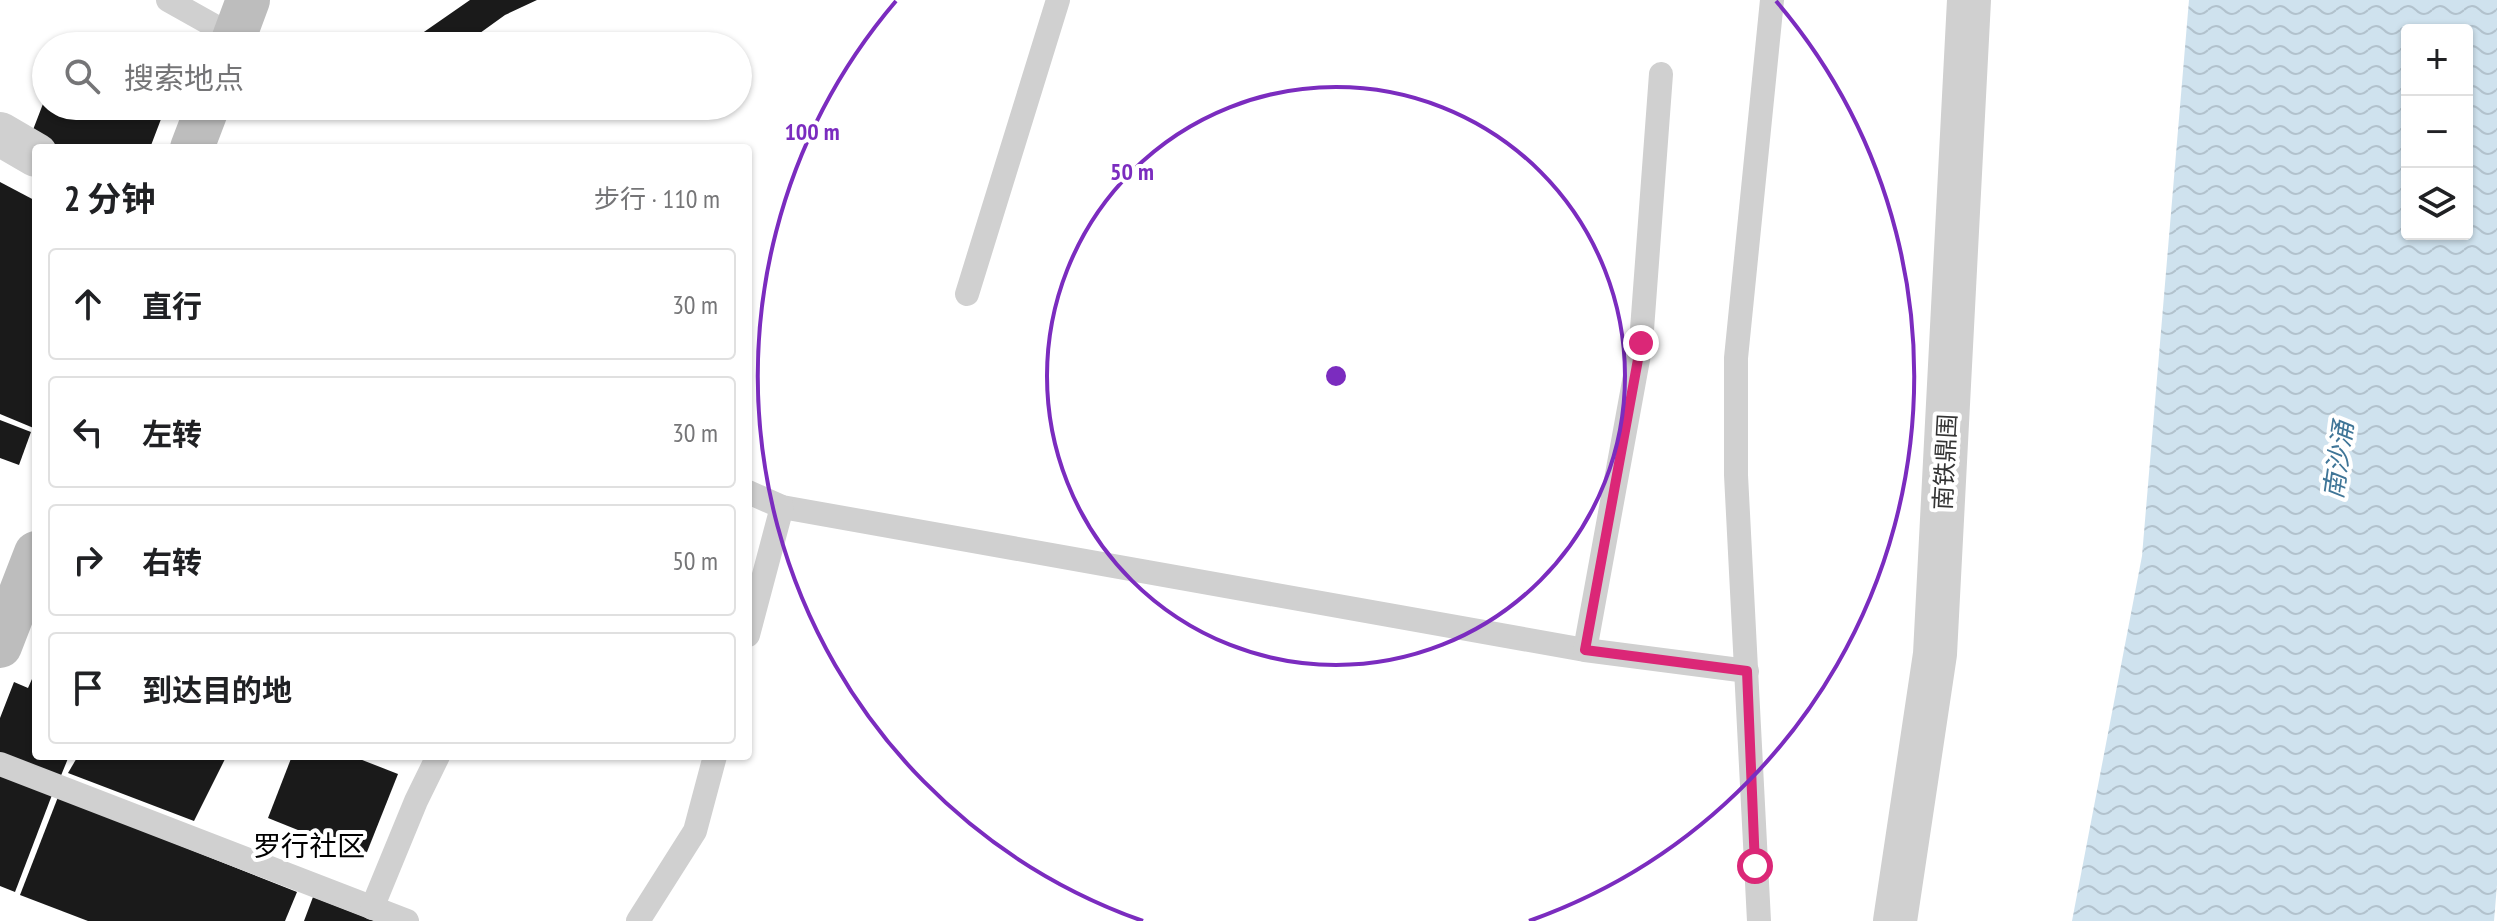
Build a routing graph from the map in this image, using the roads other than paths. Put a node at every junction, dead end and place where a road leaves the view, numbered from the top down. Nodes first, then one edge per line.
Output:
1 (168, 0) edge
2 (1058, 0) edge
3 (1772, 0) edge
4 (1969, 0) edge
5 (238, 28) edge
6 (1661, 74) dead end
7 (203, 120) edge
8 (0, 134) edge
9 (194, 144) edge
10 (32, 153) edge
11 (967, 294) dead end
12 (752, 494) edge
13 (782, 507) junction
14 (32, 563) edge
15 (752, 620) edge
16 (0, 646) edge
17 (1585, 650) junction
18 (1747, 671) junction
19 (436, 760) edge
20 (714, 760) edge
21 (0, 764) edge
22 (372, 908) junction
23 (407, 921) edge
24 (638, 921) edge
25 (1759, 921) edge
26 (1895, 921) edge

1 - 5 lane
2 - 11 lane
3 - 18 lane
4 - 26 street, 南铁鼎围
6 - 17 lane
7 - 9 street
8 - 10 street
12 - 13 lane
13 - 15 lane
13 - 17 lane
14 - 16 street
17 - 18 lane
18 - 25 lane
19 - 22 lane
20 - 24 lane
21 - 22 lane
22 - 23 lane

